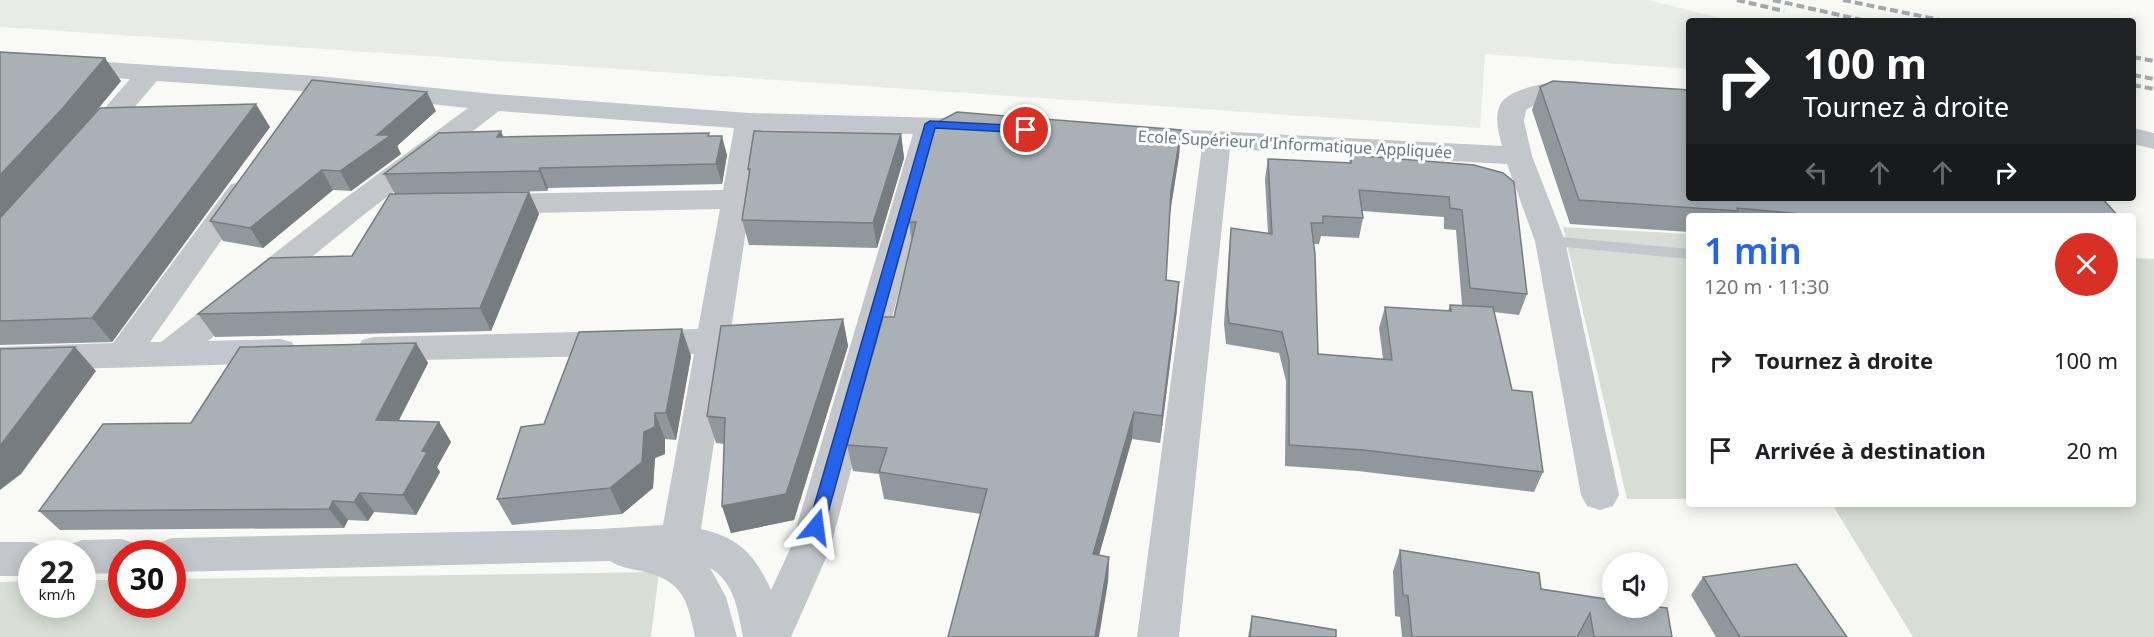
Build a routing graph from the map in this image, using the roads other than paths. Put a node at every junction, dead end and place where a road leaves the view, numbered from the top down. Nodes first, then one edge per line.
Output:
1 (0, 63) edge
2 (149, 74) junction
3 (317, 84) junction
4 (1608, 90) edge
5 (494, 102) junction
6 (297, 113) edge
7 (749, 121) junction
8 (930, 124) junction
9 (1002, 128) edge
10 (1110, 134) edge
11 (2136, 137) edge
12 (1217, 140) junction
13 (2154, 141) edge
14 (1518, 156) junction
15 (71, 162) edge
16 (255, 171) edge
17 (736, 199) junction
18 (463, 204) edge
19 (403, 205) edge
20 (355, 206) junction
21 (1550, 241) junction
22 (1686, 254) edge
23 (712, 341) junction
24 (347, 350) edge
25 (312, 351) edge
26 (169, 354) junction
27 (123, 355) junction
28 (0, 359) edge
29 (1600, 495) dead end
30 (680, 540) junction
31 (600, 546) junction
32 (186, 555) edge
33 (0, 559) edge
34 (18, 559) edge
35 (716, 637) edge
36 (764, 637) edge
37 (770, 637) edge
38 (1158, 637) edge

1 - 2 street
2 - 3 street
2 - 15 street
3 - 5 street
3 - 6 street
4 - 14 street
5 - 7 street
5 - 20 street
7 - 8 street
7 - 17 street
8 - 9 street
8 - 37 street
10 - 12 street, Ecole Supérieur d'Informatique Appliquée
11 - 13 street
12 - 14 street, Ecole Supérieur d'Informatique Appliquée
12 - 38 street
14 - 21 street
16 - 27 street
17 - 18 street
17 - 23 street
19 - 20 street
20 - 26 street
21 - 22 lane
21 - 29 street
23 - 24 street
23 - 30 street
25 - 26 street
26 - 27 street
27 - 28 street
30 - 31 street
30 - 36 street
31 - 32 street
31 - 35 street
33 - 34 street

